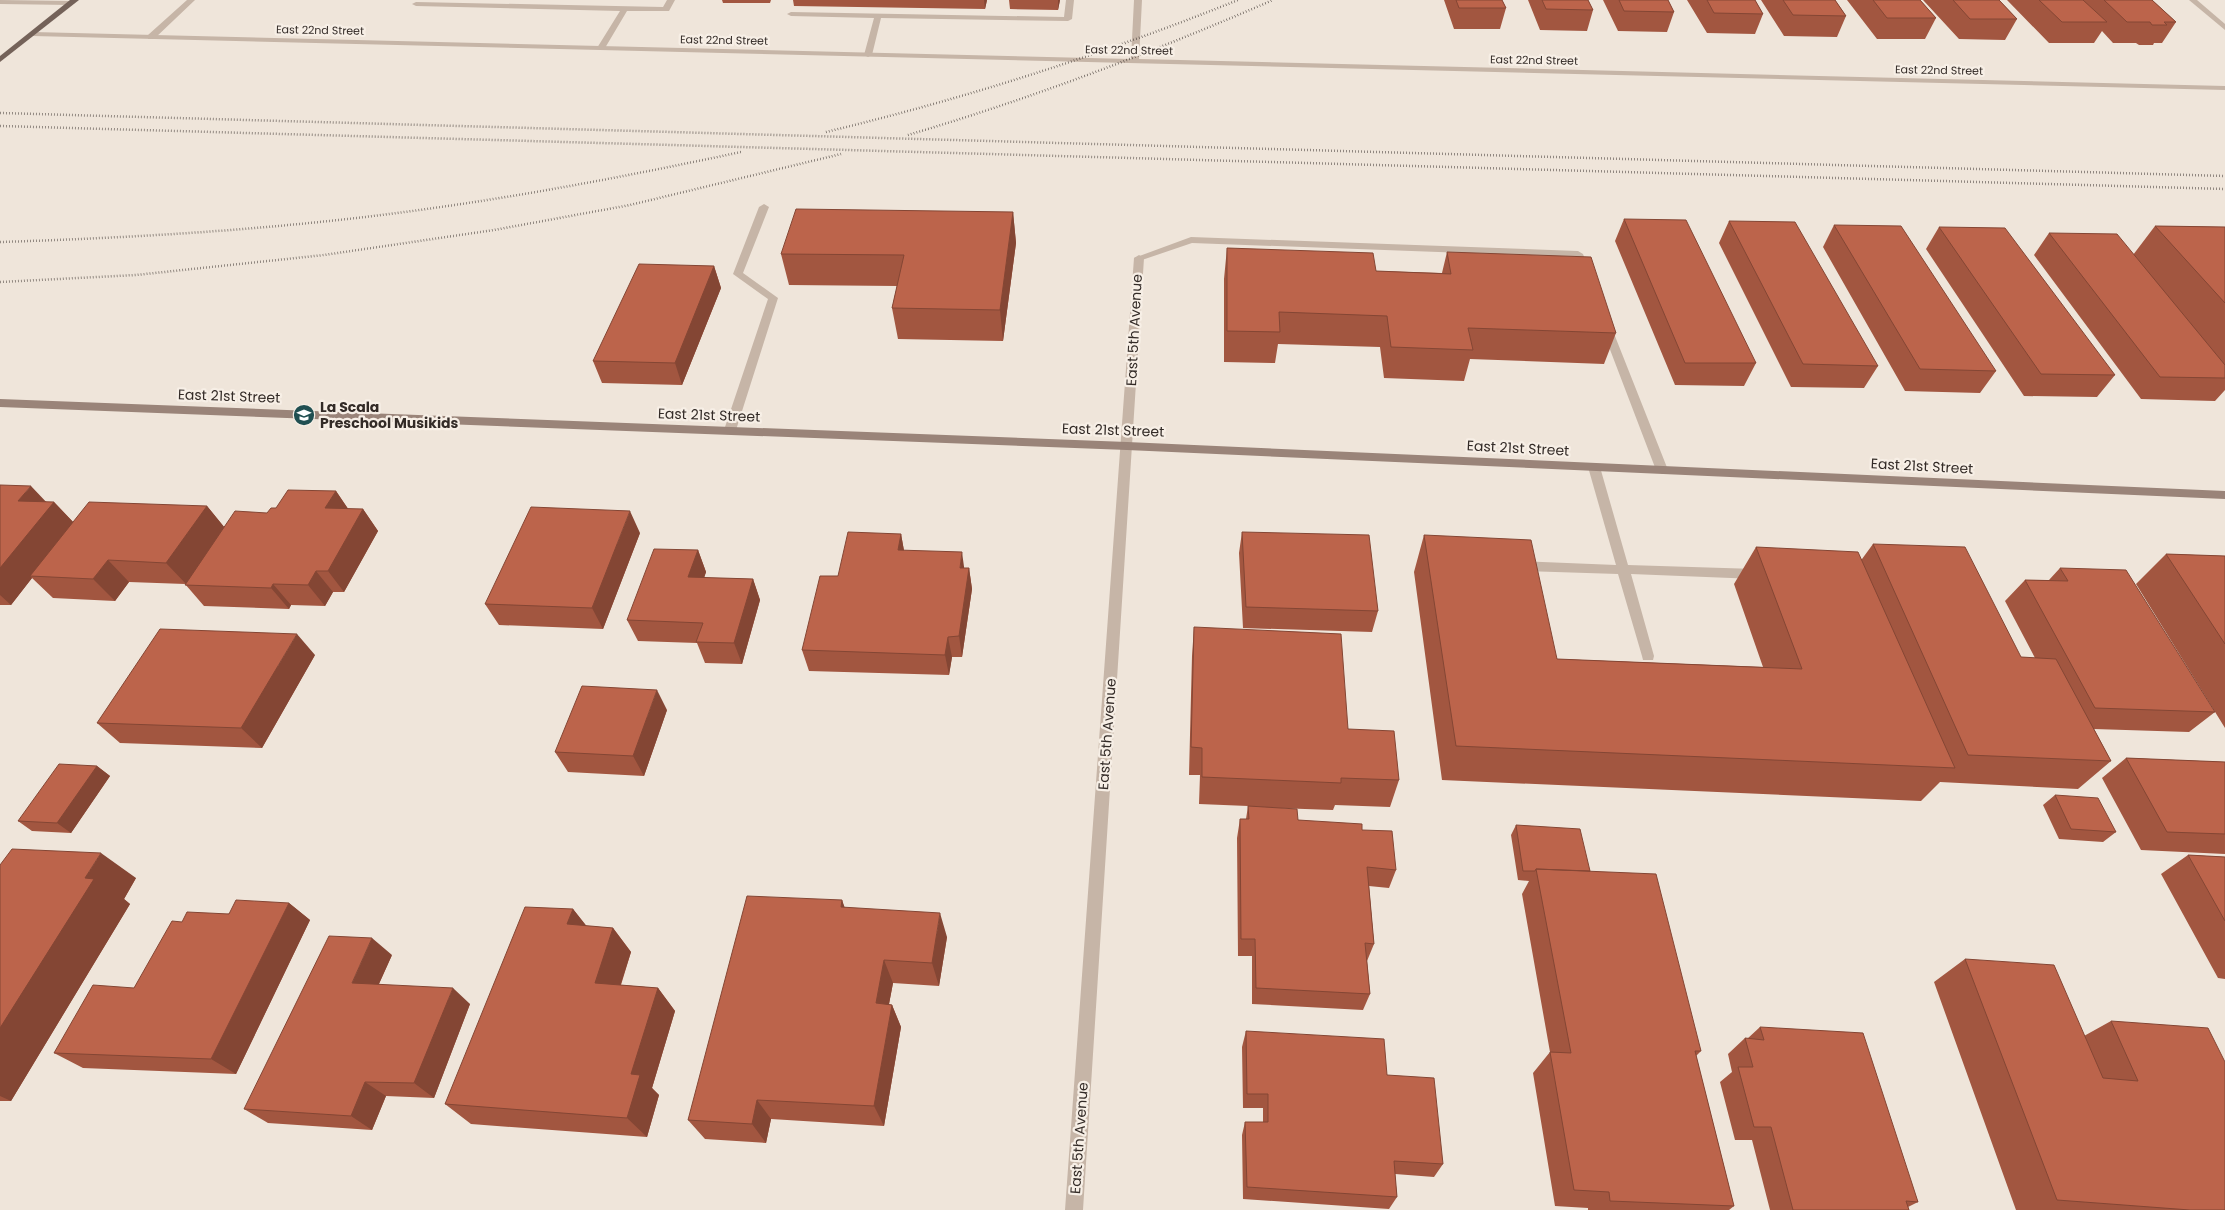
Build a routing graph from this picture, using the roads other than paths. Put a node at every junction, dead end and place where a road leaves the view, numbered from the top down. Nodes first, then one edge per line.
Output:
1 (191, 0) edge
2 (670, 0) edge
3 (1070, 0) edge
4 (1138, 0) edge
5 (2193, 0) edge
6 (0, 2) edge
7 (73, 2) edge
8 (416, 4) dead end
9 (625, 9) junction
10 (791, 14) dead end
11 (878, 16) junction
12 (2225, 28) edge
13 (33, 34) junction
14 (151, 37) junction
15 (601, 48) junction
16 (868, 55) junction
17 (0, 60) edge
18 (1135, 62) junction
19 (2225, 88) edge
20 (764, 207) dead end
21 (1589, 281) edge
22 (1603, 317) edge
23 (0, 403) edge
24 (730, 430) junction
25 (1127, 446) junction
26 (1594, 466) junction
27 (1662, 470) junction
28 (2225, 495) edge
29 (1506, 566) edge
30 (1623, 570) junction
31 (1771, 575) edge
32 (1648, 656) dead end
33 (1074, 1210) edge

1 - 14 street
2 - 9 street
3 - 11 street
4 - 18 street
5 - 12 street
6 - 7 street
7 - 13 main road
8 - 9 street
9 - 15 street
10 - 11 street
11 - 16 street
13 - 14 street, East 22nd Street
13 - 17 main road
14 - 15 street, East 22nd Street
15 - 16 street, East 22nd Street
16 - 18 street, East 22nd Street
18 - 19 street, East 22nd Street
20 - 24 street
21 - 25 street, East 5th Avenue
22 - 27 street
23 - 24 main road, East 21st Street
24 - 25 main road, East 21st Street
25 - 26 main road, East 21st Street
25 - 33 street, East 5th Avenue
26 - 27 main road, East 21st Street
26 - 30 street
27 - 28 main road, East 21st Street
29 - 30 street
30 - 31 street
30 - 32 street

